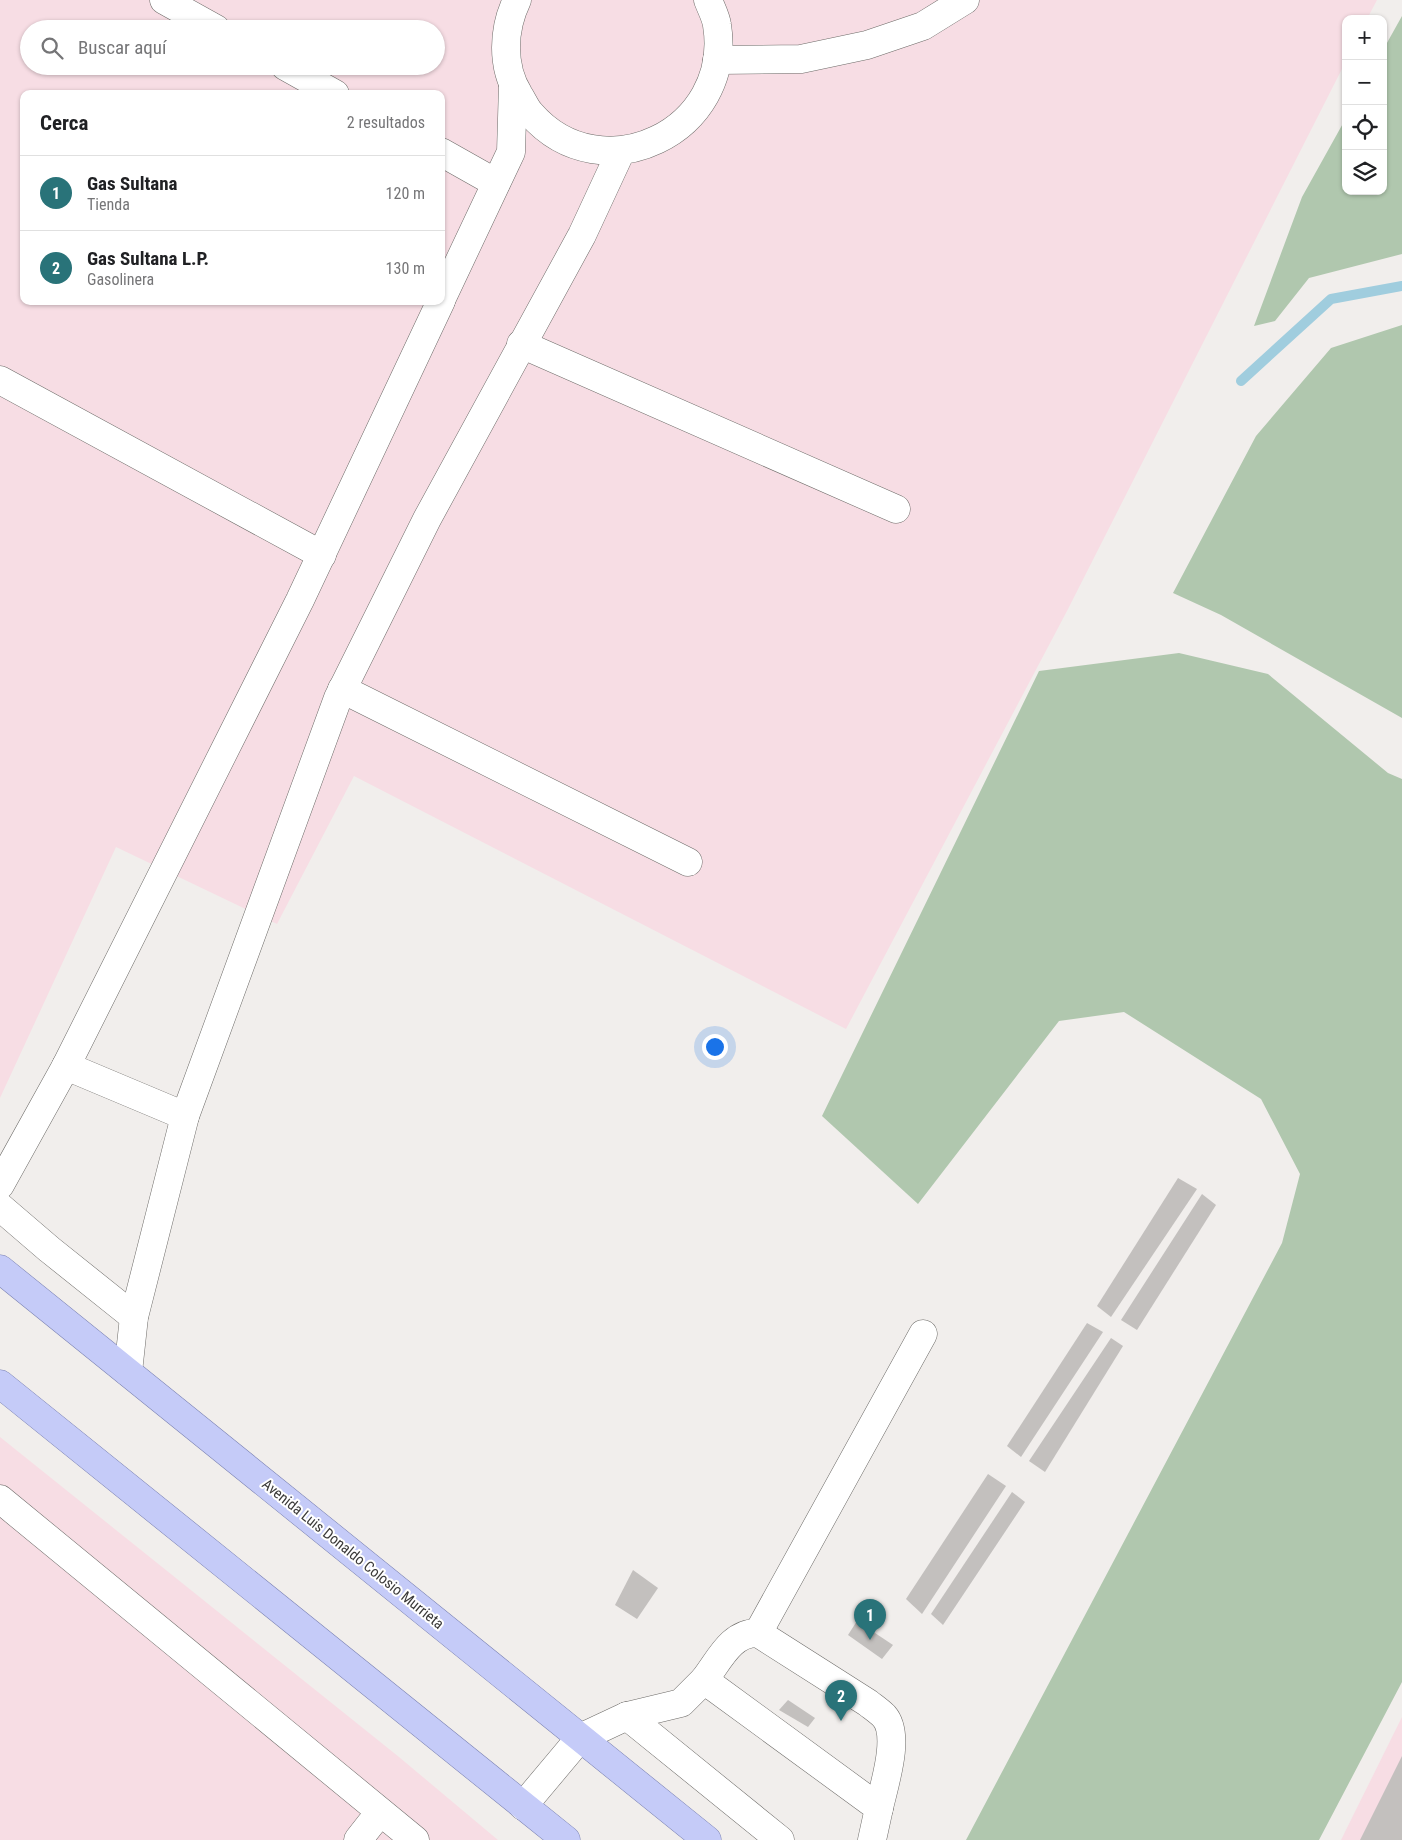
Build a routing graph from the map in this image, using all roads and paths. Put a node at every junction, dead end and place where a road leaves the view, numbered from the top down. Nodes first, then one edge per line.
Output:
1 (164, 0) edge
2 (517, 0) edge
3 (708, 0) edge
4 (965, 0) edge
5 (200, 20) edge
6 (718, 60) junction
7 (301, 75) edge
8 (513, 85) junction
9 (328, 90) edge
10 (621, 151) junction
11 (445, 154) edge
12 (496, 183) junction
13 (445, 292) edge
14 (439, 305) edge
15 (521, 344) junction
16 (0, 380) edge
17 (896, 509) dead end
18 (322, 554) junction
19 (342, 689) junction
20 (688, 862) dead end
21 (66, 1066) junction
22 (185, 1116) junction
23 (0, 1185) edge
24 (0, 1207) edge
25 (0, 1268) edge
26 (134, 1317) junction
27 (922, 1334) dead end
28 (128, 1372) junction
29 (0, 1384) edge
30 (0, 1499) edge
31 (758, 1633) junction
32 (704, 1680) junction
33 (628, 1716) junction
34 (580, 1738) junction
35 (523, 1806) junction
36 (879, 1808) junction
37 (380, 1812) junction
38 (358, 1840) edge
39 (415, 1840) edge
40 (566, 1840) edge
41 (707, 1840) edge
42 (780, 1840) edge
43 (872, 1840) edge

1 - 5 street
2 - 8 street
3 - 6 street
4 - 6 street
6 - 10 street
7 - 9 street
8 - 10 street
8 - 12 street
10 - 15 street
11 - 12 street
12 - 13 street
14 - 18 street
15 - 17 street
15 - 19 street
16 - 18 street
18 - 21 street
19 - 20 street
19 - 22 street
21 - 22 street
21 - 23 street
22 - 26 street
24 - 26 street
25 - 28 main road, Avenida Luis Donaldo Colosio Murrieta
26 - 28 street
27 - 31 street
28 - 34 main road, Avenida Luis Donaldo Colosio Murrieta
29 - 35 main road
30 - 37 street
31 - 32 street
31 - 36 street
32 - 33 street
32 - 36 street
33 - 34 street
33 - 42 street
34 - 35 street
34 - 41 main road, Avenida Luis Donaldo Colosio Murrieta
35 - 40 main road
36 - 43 street
37 - 38 street
37 - 39 street

